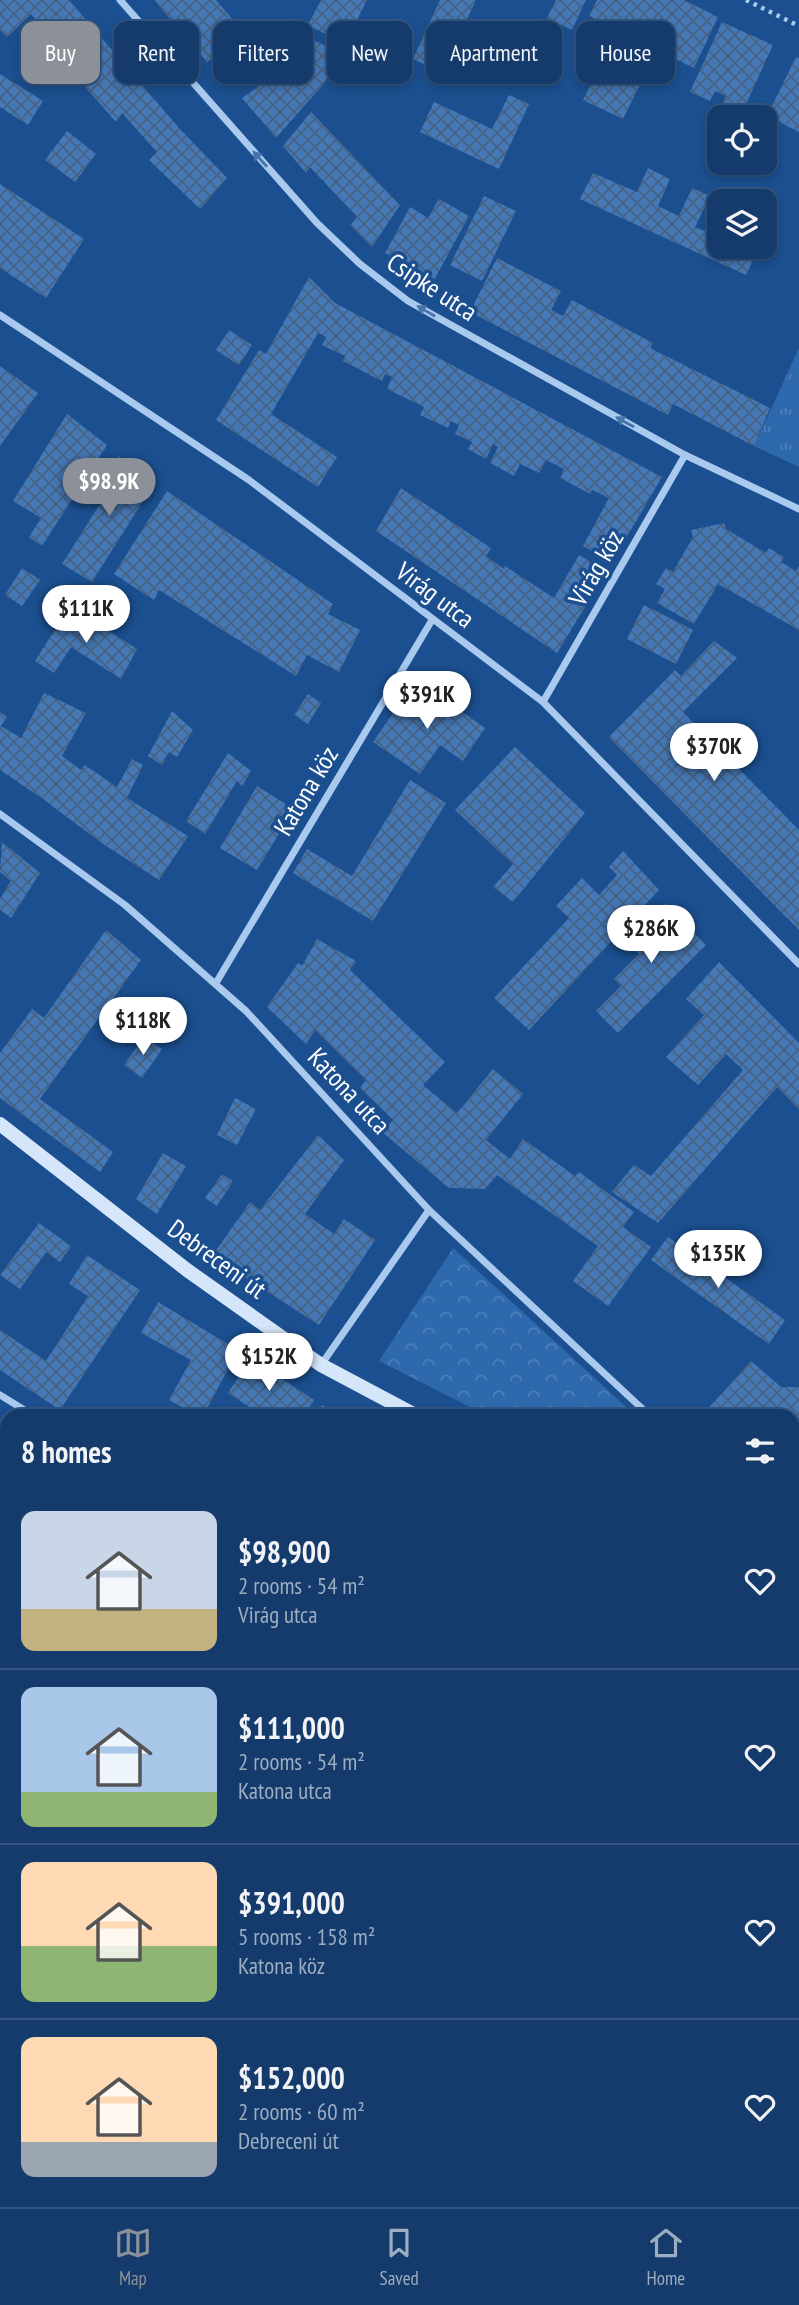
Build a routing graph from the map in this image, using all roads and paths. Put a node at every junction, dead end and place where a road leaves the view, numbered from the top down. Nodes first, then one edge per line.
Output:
1 (120, 0) edge
2 (746, 0) edge
3 (799, 26) edge
4 (0, 315) edge
5 (685, 456) junction
6 (799, 509) edge
7 (432, 620) junction
8 (543, 702) junction
9 (0, 814) edge
10 (799, 964) edge
11 (216, 982) junction
12 (0, 1124) edge
13 (429, 1210) junction
14 (321, 1365) junction
15 (0, 1395) edge
16 (23, 1409) edge
17 (404, 1409) edge
18 (642, 1409) edge

5 -> 1 street, Csipke utca
2 - 3 path
4 - 7 street, Virág utca
5 - 6 street, Csipke utca
5 - 8 street, Virág köz
7 - 8 street, Virág utca
7 - 11 street, Katona köz
8 - 10 street, Virág utca
9 - 11 street, Katona utca
11 - 13 street, Katona utca
12 - 14 street, Debreceni út
13 - 14 street
13 - 18 street, Katona utca
14 - 17 street, Debreceni út
15 - 16 street

